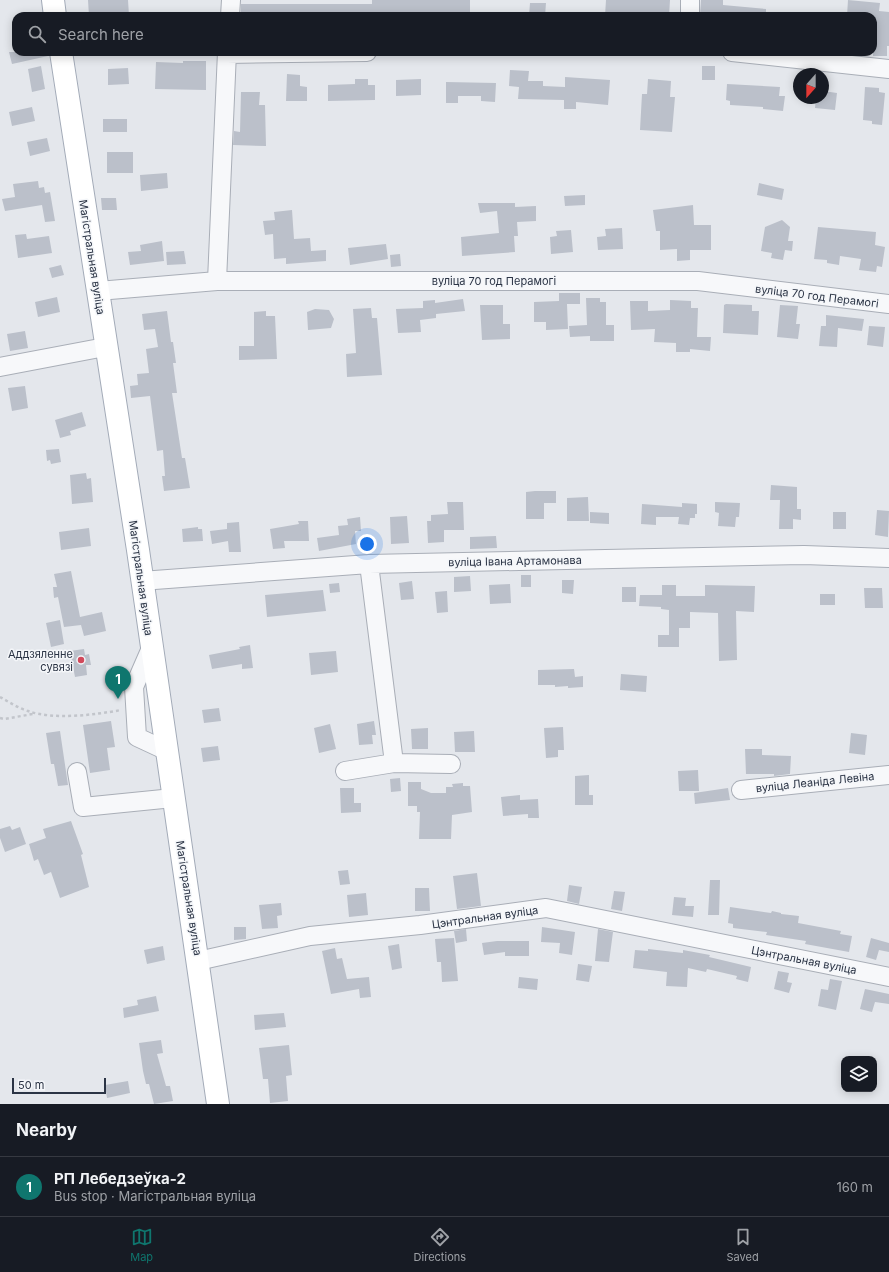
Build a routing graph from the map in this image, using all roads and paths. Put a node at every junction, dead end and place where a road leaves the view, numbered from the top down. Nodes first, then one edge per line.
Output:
1 (53, 0) edge
2 (231, 0) edge
3 (690, 0) edge
4 (55, 12) edge
5 (230, 12) edge
6 (690, 12) edge
7 (62, 56) edge
8 (227, 56) edge
9 (769, 56) edge
10 (889, 69) edge
11 (217, 281) junction
12 (98, 291) junction
13 (889, 304) edge
14 (105, 347) junction
15 (0, 367) edge
16 (889, 558) edge
17 (369, 564) junction
18 (141, 581) junction
19 (151, 648) junction
20 (0, 697) edge
21 (135, 708) junction
22 (35, 713) junction
23 (0, 718) edge
24 (167, 751) junction
25 (394, 763) junction
26 (451, 764) dead end
27 (345, 771) dead end
28 (77, 772) dead end
29 (889, 775) edge
30 (741, 790) dead end
31 (173, 798) junction
32 (198, 961) junction
33 (889, 977) edge
34 (218, 1104) edge

1 - 4 main road
2 - 5 street
3 - 6 street
7 - 12 main road, Магістральная вуліца
8 - 11 street
9 - 10 street
11 - 12 street, вуліца 70 год Перамогі
11 - 13 street, вуліца 70 год Перамогі
12 - 14 main road, Магістральная вуліца
14 - 15 street
14 - 18 main road, Магістральная вуліца
16 - 17 street, вуліца Івана Артамонава
17 - 18 street, вуліца Івана Артамонава
17 - 25 street
18 - 19 main road, Магістральная вуліца
19 - 21 street
19 - 24 main road, Магістральная вуліца
20 - 22 path
21 - 22 path
21 - 24 street
22 - 23 path
24 - 31 main road, Магістральная вуліца
25 - 26 street
25 - 27 street
28 - 31 street
29 - 30 street, вуліца Леаніда Левіна
31 - 32 main road, Магістральная вуліца
32 - 33 street, Цэнтральная вуліца
32 - 34 main road, Магістральная вуліца

